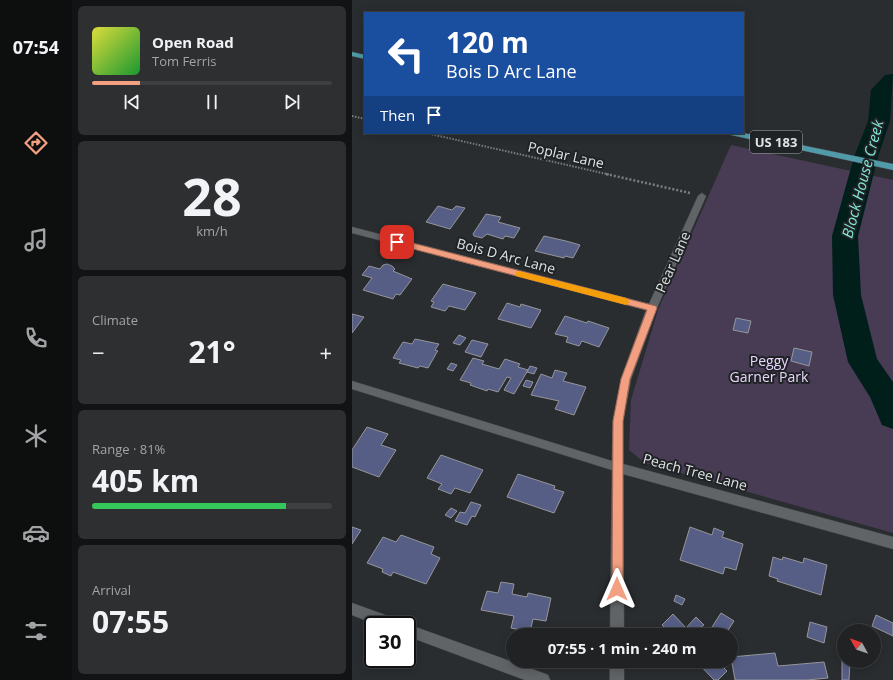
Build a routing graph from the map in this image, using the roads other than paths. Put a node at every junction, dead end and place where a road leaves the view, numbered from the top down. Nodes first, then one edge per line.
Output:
1 (352, 54) edge
2 (364, 57) edge
3 (736, 134) edge
4 (893, 167) edge
5 (702, 196) road end
6 (352, 230) edge
7 (652, 308) junction
8 (352, 385) edge
9 (617, 467) junction
10 (893, 543) edge
11 (352, 609) edge
12 (370, 616) edge
13 (617, 628) edge
14 (416, 633) edge
15 (617, 668) edge
16 (542, 680) edge
17 (617, 680) edge

1 - 2 main road
3 - 4 main road, US 183
5 - 7 street, Pear Lane
6 - 7 street, Bois D Arc Lane
7 - 9 street, Pear Lane
8 - 9 street, Peach Tree Lane
9 - 10 street, Peach Tree Lane
9 - 13 street, Pear Lane
11 - 12 street
14 - 16 street
15 - 17 street

